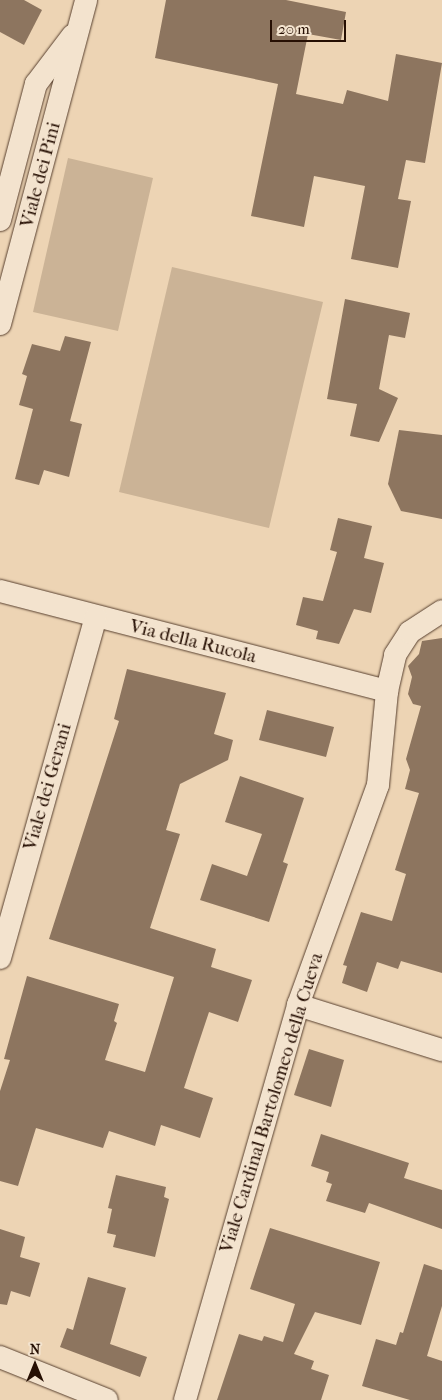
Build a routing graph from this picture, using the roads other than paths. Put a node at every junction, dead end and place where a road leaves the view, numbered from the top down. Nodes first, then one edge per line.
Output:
1 (86, 0) edge
2 (79, 26) junction
3 (10, 150) edge
4 (46, 160) junction
5 (0, 220) edge
6 (0, 324) edge
7 (0, 591) edge
8 (442, 611) edge
9 (96, 617) junction
10 (387, 691) junction
11 (0, 958) edge
12 (298, 1005) junction
13 (442, 1050) edge
14 (0, 1358) edge
15 (107, 1400) edge
16 (185, 1400) edge

1 - 2 street, Viale dei Pini
2 - 3 street, Viale dei Pini
2 - 4 street, Viale dei Pini
3 - 4 street
3 - 5 street, Viale dei Pini
4 - 6 street, Viale dei Pini
7 - 9 street, Via della Rucola
8 - 10 street, Viale Cardinal Bartolomeo della Cueva
9 - 10 street, Via della Rucola
9 - 11 street, Viale dei Gerani
10 - 12 street, Viale Cardinal Bartolomeo della Cueva
12 - 13 street
12 - 16 street, Viale Cardinal Bartolomeo della Cueva
14 - 15 street

